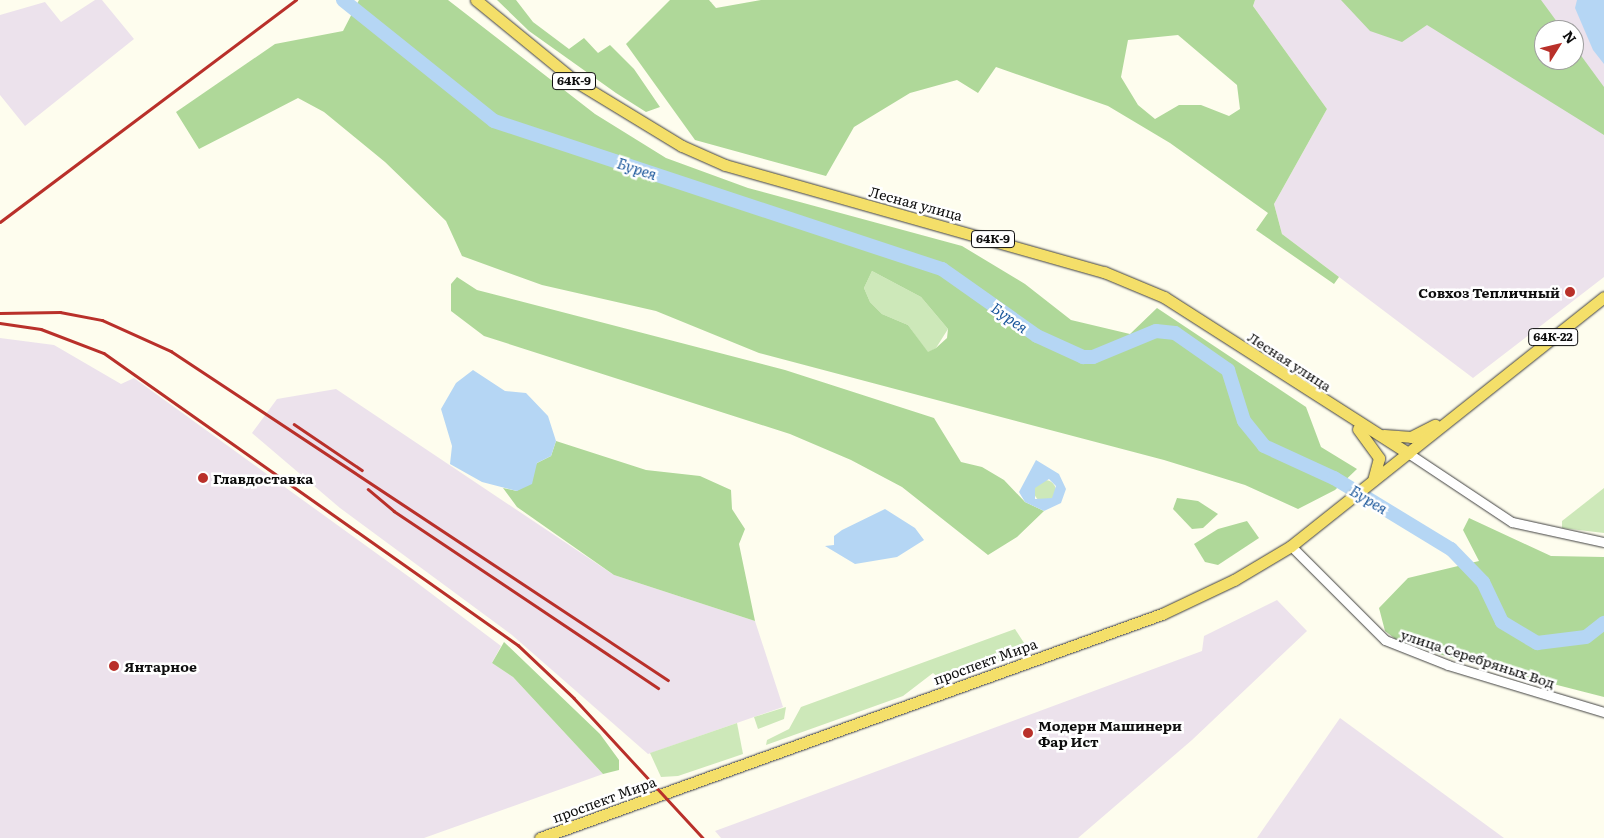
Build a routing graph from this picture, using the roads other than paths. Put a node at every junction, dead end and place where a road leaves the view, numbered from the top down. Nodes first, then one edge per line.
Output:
1 (476, 0) edge
2 (1604, 297) edge
3 (1464, 408) junction
4 (1348, 418) junction
5 (1371, 432) junction
6 (1408, 453) junction
7 (1369, 485) junction
8 (1604, 542) edge
9 (1291, 546) junction
10 (1604, 712) edge
11 (540, 838) edge

1 - 4 main road, Лесная улица / 64К-9
2 - 3 main road, 64К-22
3 - 5 main road
3 - 6 main road, 64К-22
4 - 5 main road, Лесная улица / 64К-9
4 - 7 main road
5 - 6 main road, Лесная улица / 64К-9
6 - 7 main road, проспект Мира
6 - 8 street
7 - 9 main road, проспект Мира
9 - 10 street, улица Серебряных Вод
9 - 11 main road, проспект Мира

